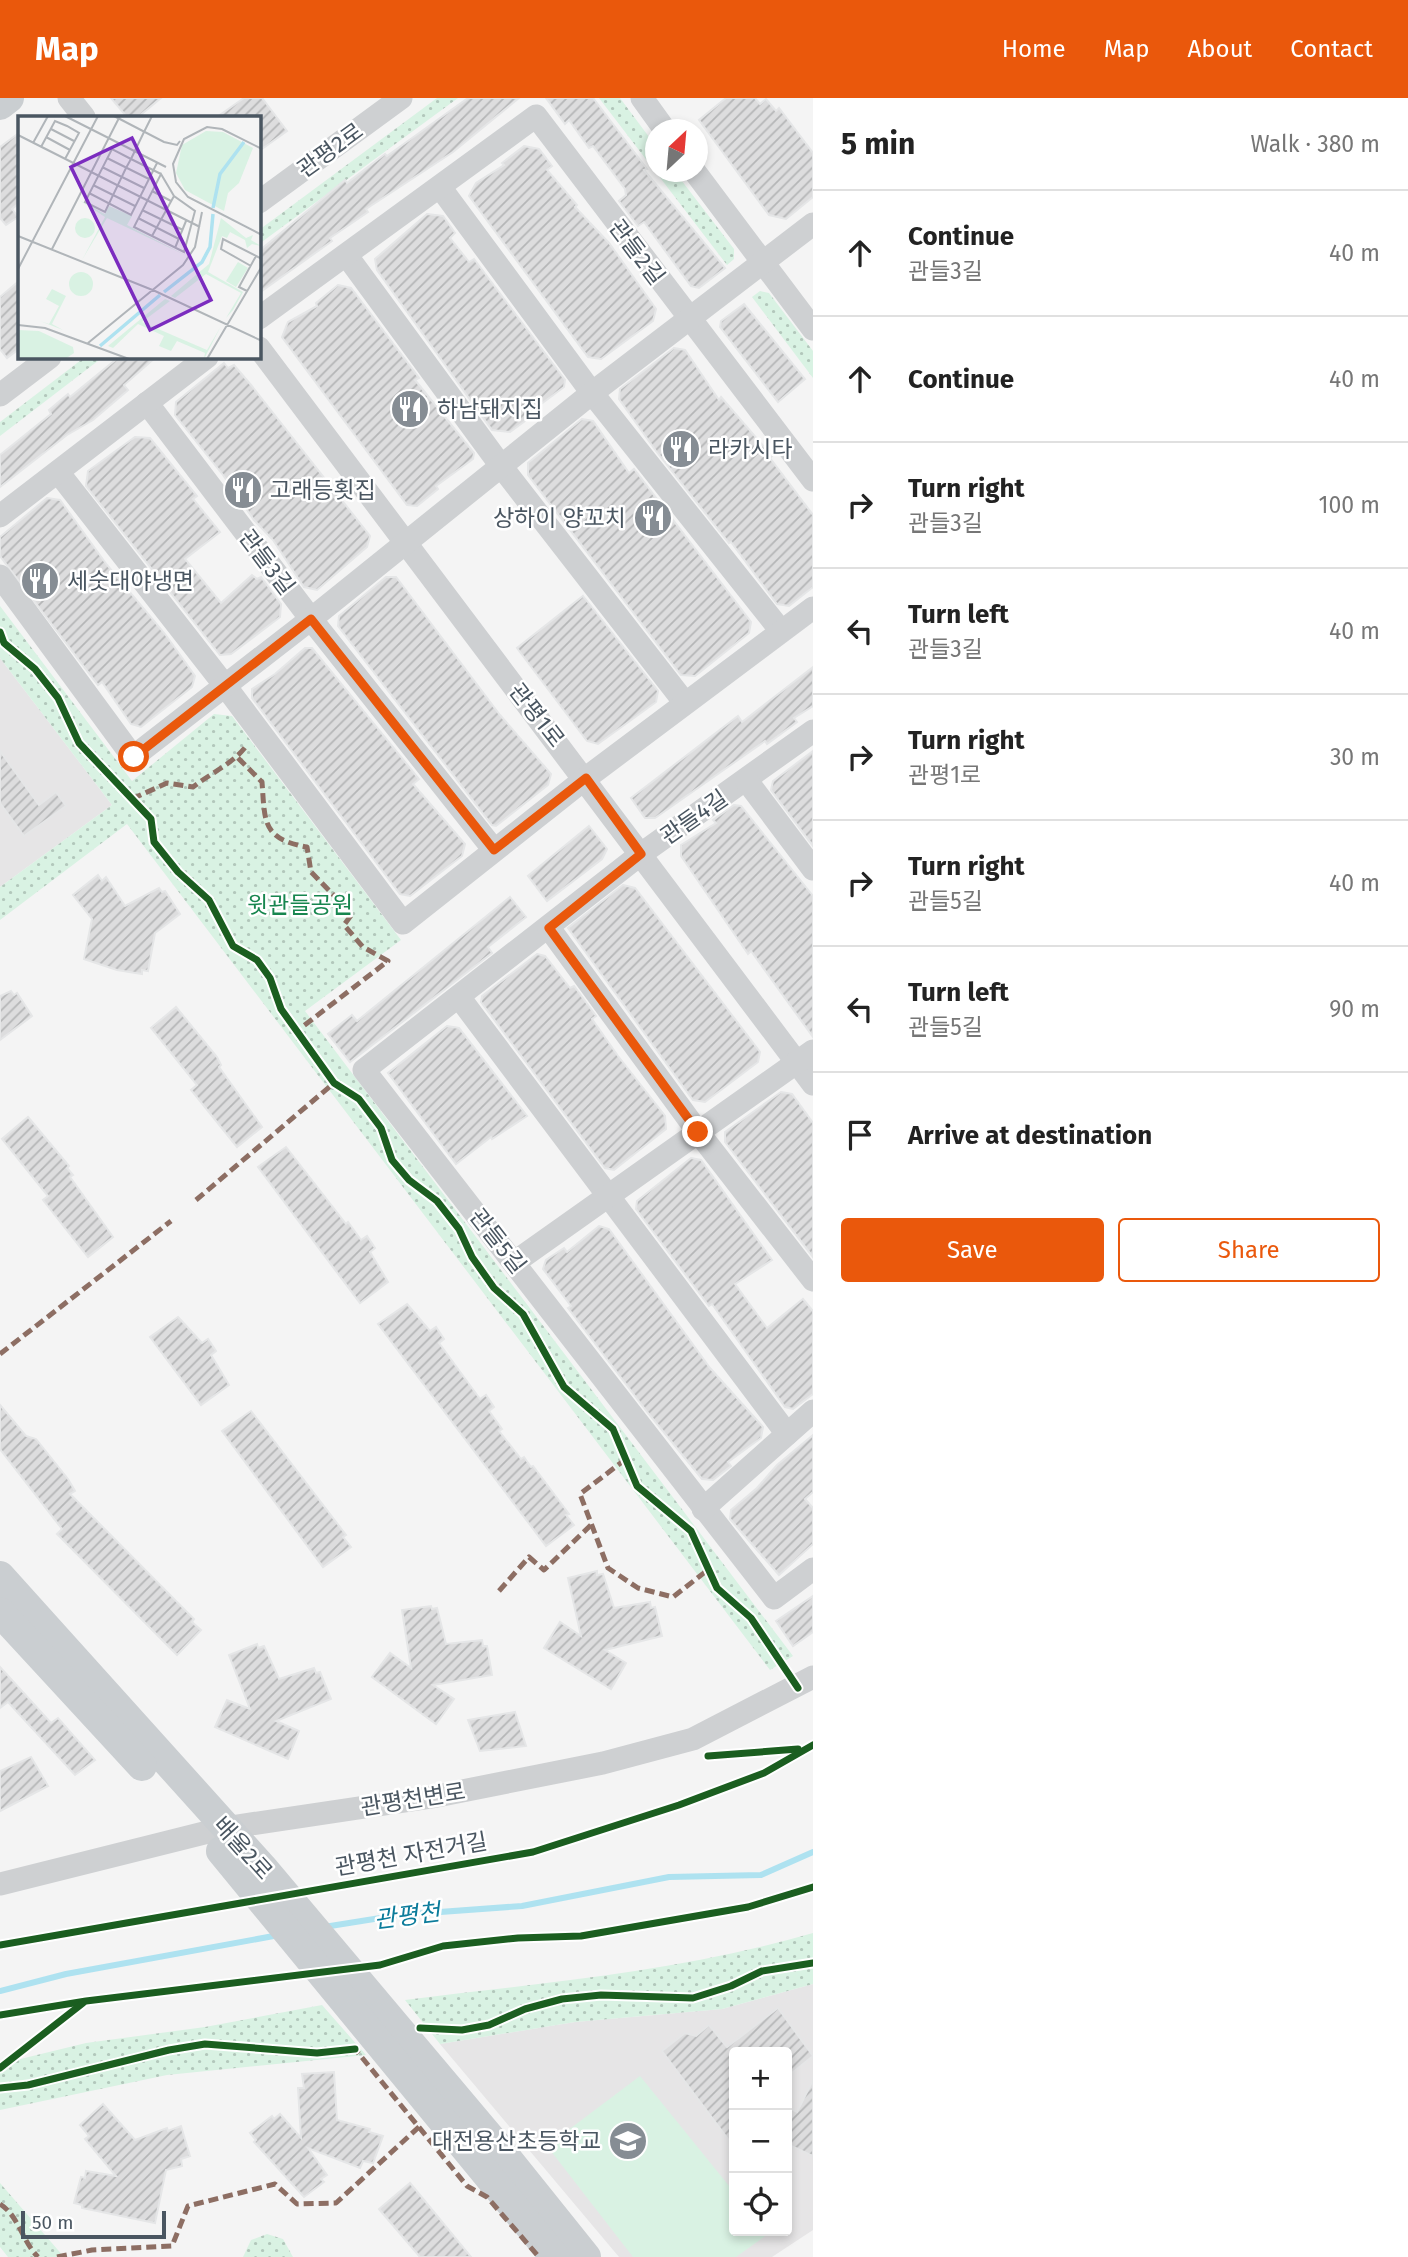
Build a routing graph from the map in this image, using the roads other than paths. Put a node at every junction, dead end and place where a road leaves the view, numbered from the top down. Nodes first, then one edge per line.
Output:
1 (9, 98) edge
2 (69, 98) edge
3 (401, 98) edge
4 (642, 98) edge
5 (0, 105) edge
6 (83, 116) edge
7 (657, 119) edge
8 (702, 182) edge
9 (440, 187) junction
10 (261, 201) edge
11 (813, 223) edge
12 (347, 256) junction
13 (762, 263) junction
14 (261, 317) edge
15 (689, 321) junction
16 (813, 329) edge
17 (261, 351) edge
18 (47, 359) edge
19 (204, 359) edge
20 (592, 393) junction
21 (0, 395) edge
22 (147, 403) junction
23 (501, 466) junction
24 (58, 472) junction
25 (813, 481) edge
26 (0, 516) edge
27 (405, 543) junction
28 (0, 576) edge
29 (813, 608) edge
30 (311, 619) junction
31 (780, 631) junction
32 (226, 687) junction
33 (685, 703) junction
34 (813, 731) edge
35 (586, 778) junction
36 (747, 781) junction
37 (494, 850) junction
38 (641, 854) junction
39 (812, 864) edge
40 (549, 928) junction
41 (459, 997) junction
42 (805, 1057) edge
43 (813, 1084) edge
44 (698, 1132) junction
45 (607, 1197) junction
46 (514, 1262) junction
47 (813, 1280) edge
48 (813, 1411) edge
49 (787, 1434) junction
50 (703, 1509) junction
51 (813, 1569) edge
52 (0, 1576) edge
53 (0, 1612) edge
54 (813, 1677) edge
55 (215, 1831) junction
56 (251, 1870) junction
57 (0, 1884) edge
58 (555, 2257) edge
59 (586, 2257) edge

1 - 5 main road
2 - 6 street
3 - 10 street, 관평2로
4 - 7 street
8 - 13 street
9 - 12 street, 관들2길
9 - 15 street, 관들2길
9 - 20 street
11 - 13 street
12 - 14 street, 관들2길
12 - 23 street
13 - 15 street
13 - 16 street
15 - 20 street
15 - 25 street, 관들2길
17 - 27 street, 관평1로
18 - 21 street
19 - 22 street
20 - 23 street
20 - 31 street
22 - 24 street
22 - 30 street, 관들3길
23 - 27 street
23 - 33 street
24 - 26 street
24 - 32 street
27 - 30 street
27 - 35 street, 관평1로
28 - 32 street
29 - 31 street
30 - 32 street
30 - 37 street, 관들3길
31 - 33 street
32 - 37 street
33 - 35 street
34 - 36 street, 관들4길
35 - 37 street
35 - 38 street, 관평1로
36 - 38 street, 관들4길
36 - 39 street, 관들4길
38 - 40 street, 관들5길
38 - 42 street, 관평1로
40 - 41 street, 관들5길
40 - 44 street
41 - 45 street
41 - 46 street, 관들5길
42 - 43 street, 관평1로
42 - 44 street
44 - 45 street
44 - 47 street
45 - 46 street
45 - 49 street
46 - 50 street, 관들5길
48 - 49 street
49 - 50 street
50 - 51 street, 관들5길
52 - 55 main road, 배울2로
53 - 55 main road, 배울2로
54 - 55 street, 관평천변로
55 - 56 main road, 배울2로
55 - 57 street, 관평천변로
56 - 58 main road, 배울2로
56 - 59 main road, 배울2로

